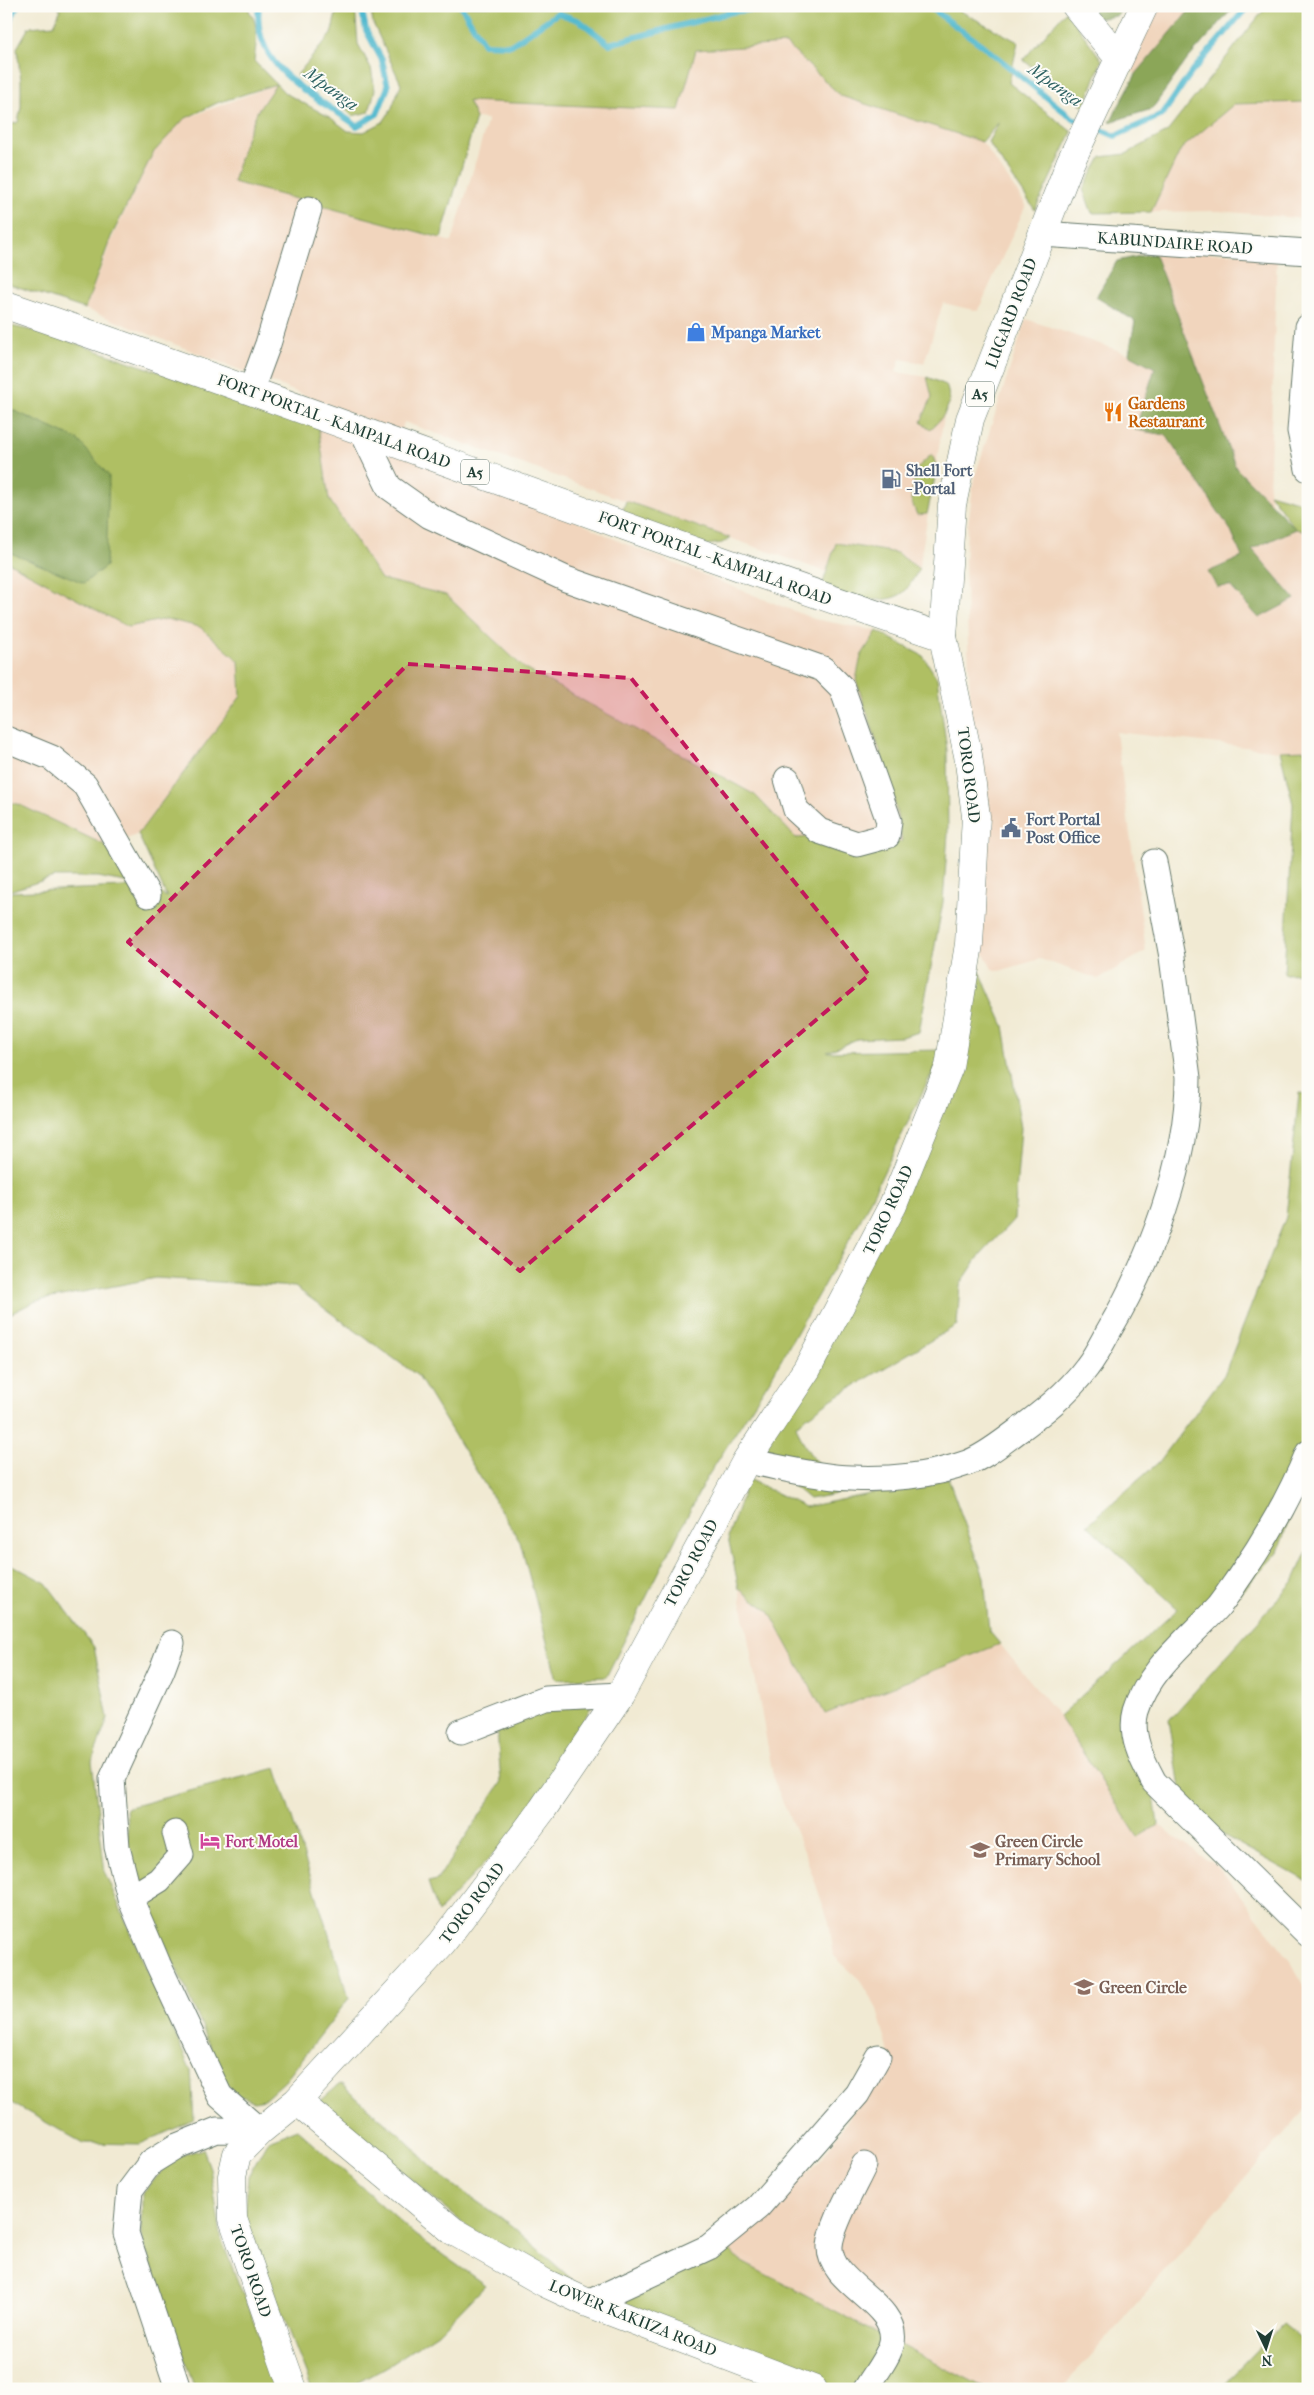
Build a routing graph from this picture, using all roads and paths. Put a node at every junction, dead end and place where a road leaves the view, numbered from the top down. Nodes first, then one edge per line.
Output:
1 (1076, 6) edge
2 (1144, 6) edge
3 (1159, 6) edge
4 (1119, 58) junction
5 (309, 209) dead end
6 (1042, 234) junction
7 (1308, 252) edge
8 (6, 305) edge
9 (1308, 327) edge
10 (251, 390) junction
11 (362, 431) junction
12 (1308, 469) edge
13 (943, 637) junction
14 (6, 739) edge
15 (787, 779) dead end
16 (1154, 862) dead end
17 (148, 895) dead end
18 (1308, 1453) edge
19 (746, 1461) junction
20 (172, 1643) dead end
21 (620, 1695) junction
22 (461, 1732) dead end
23 (175, 1833) dead end
24 (130, 1898) junction
25 (1308, 1934) edge
26 (878, 2057) dead end
27 (297, 2101) junction
28 (260, 2131) junction
29 (864, 2165) dead end
30 (588, 2304) junction
31 (178, 2389) edge
32 (293, 2389) edge
33 (813, 2389) edge
34 (866, 2389) edge

1 - 4 main road
2 - 4 main road, LUGARD ROAD / A5
3 - 4 street
4 - 6 main road, LUGARD ROAD / A5
5 - 10 street
6 - 7 street, KABUNDAIRE ROAD
6 - 13 main road, LUGARD ROAD / A5
8 - 10 main road, FORT PORTAL - KAMPALA ROAD / A5
9 - 12 street
10 - 11 main road, FORT PORTAL - KAMPALA ROAD / A5
11 - 13 main road, FORT PORTAL - KAMPALA ROAD / A5
11 - 15 street
13 - 19 main road, TORO ROAD
14 - 17 street
16 - 19 street
18 - 25 street
19 - 21 main road, TORO ROAD
20 - 24 street
21 - 22 street
21 - 27 main road, TORO ROAD
23 - 24 street
24 - 28 street
26 - 30 street
27 - 28 main road, TORO ROAD
27 - 30 main road, LOWER KAKIIZA ROAD
28 - 31 street
28 - 32 main road, TORO ROAD
29 - 34 street
30 - 33 main road, LOWER KAKIIZA ROAD

